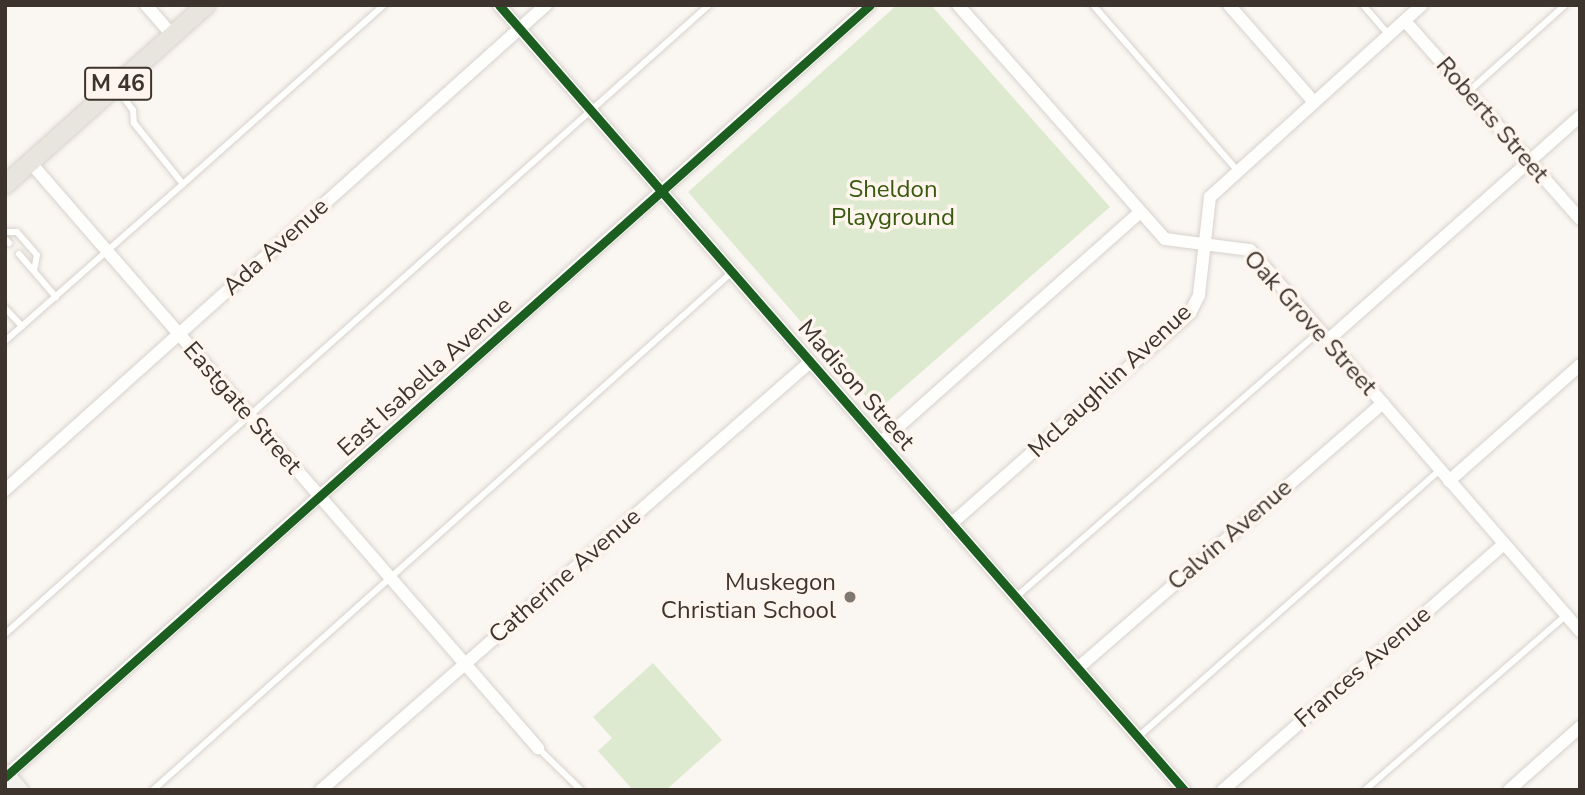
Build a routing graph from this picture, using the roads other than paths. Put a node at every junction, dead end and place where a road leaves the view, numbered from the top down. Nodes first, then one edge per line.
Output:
1 (146, 5) edge
2 (206, 5) edge
3 (384, 5) edge
4 (499, 5) edge
5 (546, 5) edge
6 (709, 5) edge
7 (870, 5) edge
8 (958, 5) edge
9 (1093, 5) edge
10 (1229, 5) edge
11 (1363, 5) edge
12 (1422, 5) edge
13 (1565, 5) edge
14 (1405, 21) junction
15 (520, 29) junction
16 (1389, 34) junction
17 (173, 35) junction
18 (115, 86) junction
19 (1468, 92) junction
20 (1314, 102) junction
21 (590, 109) junction
22 (1580, 116) edge
23 (1528, 161) junction
24 (30, 162) junction
25 (1238, 171) junction
26 (183, 184) junction
27 (5, 185) edge
28 (661, 191) junction
29 (1140, 212) junction
30 (1580, 219) edge
31 (5, 232) edge
32 (1203, 243) junction
33 (108, 253) junction
34 (19, 254) dead end
35 (34, 271) junction
36 (732, 272) junction
37 (57, 297) junction
38 (5, 308) edge
39 (22, 326) junction
40 (178, 334) junction
41 (1324, 336) junction
42 (5, 341) edge
43 (810, 362) junction
44 (1580, 365) edge
45 (1382, 403) junction
46 (249, 415) junction
47 (880, 443) junction
48 (1440, 470) junction
49 (1449, 481) junction
50 (5, 490) edge
51 (319, 497) junction
52 (951, 524) junction
53 (1504, 544) junction
54 (389, 577) junction
55 (1016, 598) junction
56 (1574, 621) edge
57 (5, 634) edge
58 (464, 664) junction
59 (1078, 668) junction
60 (1580, 727) edge
61 (1138, 737) junction
62 (538, 748) joint
63 (6, 775) edge
64 (577, 788) edge
65 (20, 790) edge
66 (153, 790) edge
67 (321, 790) edge
68 (1184, 790) edge
69 (1223, 790) edge
70 (1365, 790) edge
71 (1509, 790) edge

1 - 17 street
2 - 17 main road, M 46
3 - 26 lane
4 - 15 street, Madison Street
5 - 15 street, Ada Avenue
6 - 21 lane
7 - 28 street, East Isabella Avenue
8 - 29 street, Oak Grove Street
9 - 25 lane
10 - 20 street
11 - 16 lane
12 - 14 street, McLaughlin Avenue
13 - 19 lane
14 - 16 street, McLaughlin Avenue
14 - 19 street, Roberts Street
15 - 21 street, Madison Street
15 - 40 street, Ada Avenue
16 - 20 street, McLaughlin Avenue
17 - 18 main road, M 46
18 - 24 main road, M 46
18 - 26 lane
19 - 23 street, Roberts Street
20 - 25 street, McLaughlin Avenue
21 - 28 street, Madison Street
21 - 46 lane
22 - 23 street
23 - 30 street, Roberts Street
23 - 41 street
24 - 27 main road, M 46
24 - 33 street, Eastgate Street
25 - 32 street, McLaughlin Avenue
26 - 33 lane
28 - 36 street, Madison Street
28 - 51 street, East Isabella Avenue
29 - 32 street, Oak Grove Street
29 - 47 street
31 - 35 lane
32 - 41 street, Oak Grove Street
32 - 52 street, McLaughlin Avenue
33 - 37 lane
33 - 40 street, Eastgate Street
34 - 35 lane
35 - 37 lane
36 - 43 street, Madison Street
36 - 54 lane
37 - 39 lane
38 - 39 lane
39 - 42 lane
40 - 46 street, Eastgate Street
40 - 50 street, Ada Avenue
41 - 45 street, Oak Grove Street
41 - 55 lane
43 - 47 street, Madison Street
43 - 58 street, Catherine Avenue
44 - 49 street
45 - 48 street, Oak Grove Street
45 - 59 street, Calvin Avenue
46 - 51 street, Eastgate Street
46 - 57 lane
47 - 52 street, Madison Street
48 - 49 street, Oak Grove Street
48 - 61 lane
49 - 53 street, Oak Grove Street
51 - 54 street, Eastgate Street
51 - 63 street, East Isabella Avenue
52 - 55 street, Madison Street
53 - 56 street, Oak Grove Street
53 - 69 street, Frances Avenue
54 - 58 street, Eastgate Street
54 - 66 lane
55 - 59 street, Madison Street
56 - 70 lane
58 - 62 street, Eastgate Street
58 - 67 street, Catherine Avenue
59 - 61 street, Madison Street
60 - 71 street
61 - 68 street, Madison Street
62 - 64 lane
63 - 65 main road

